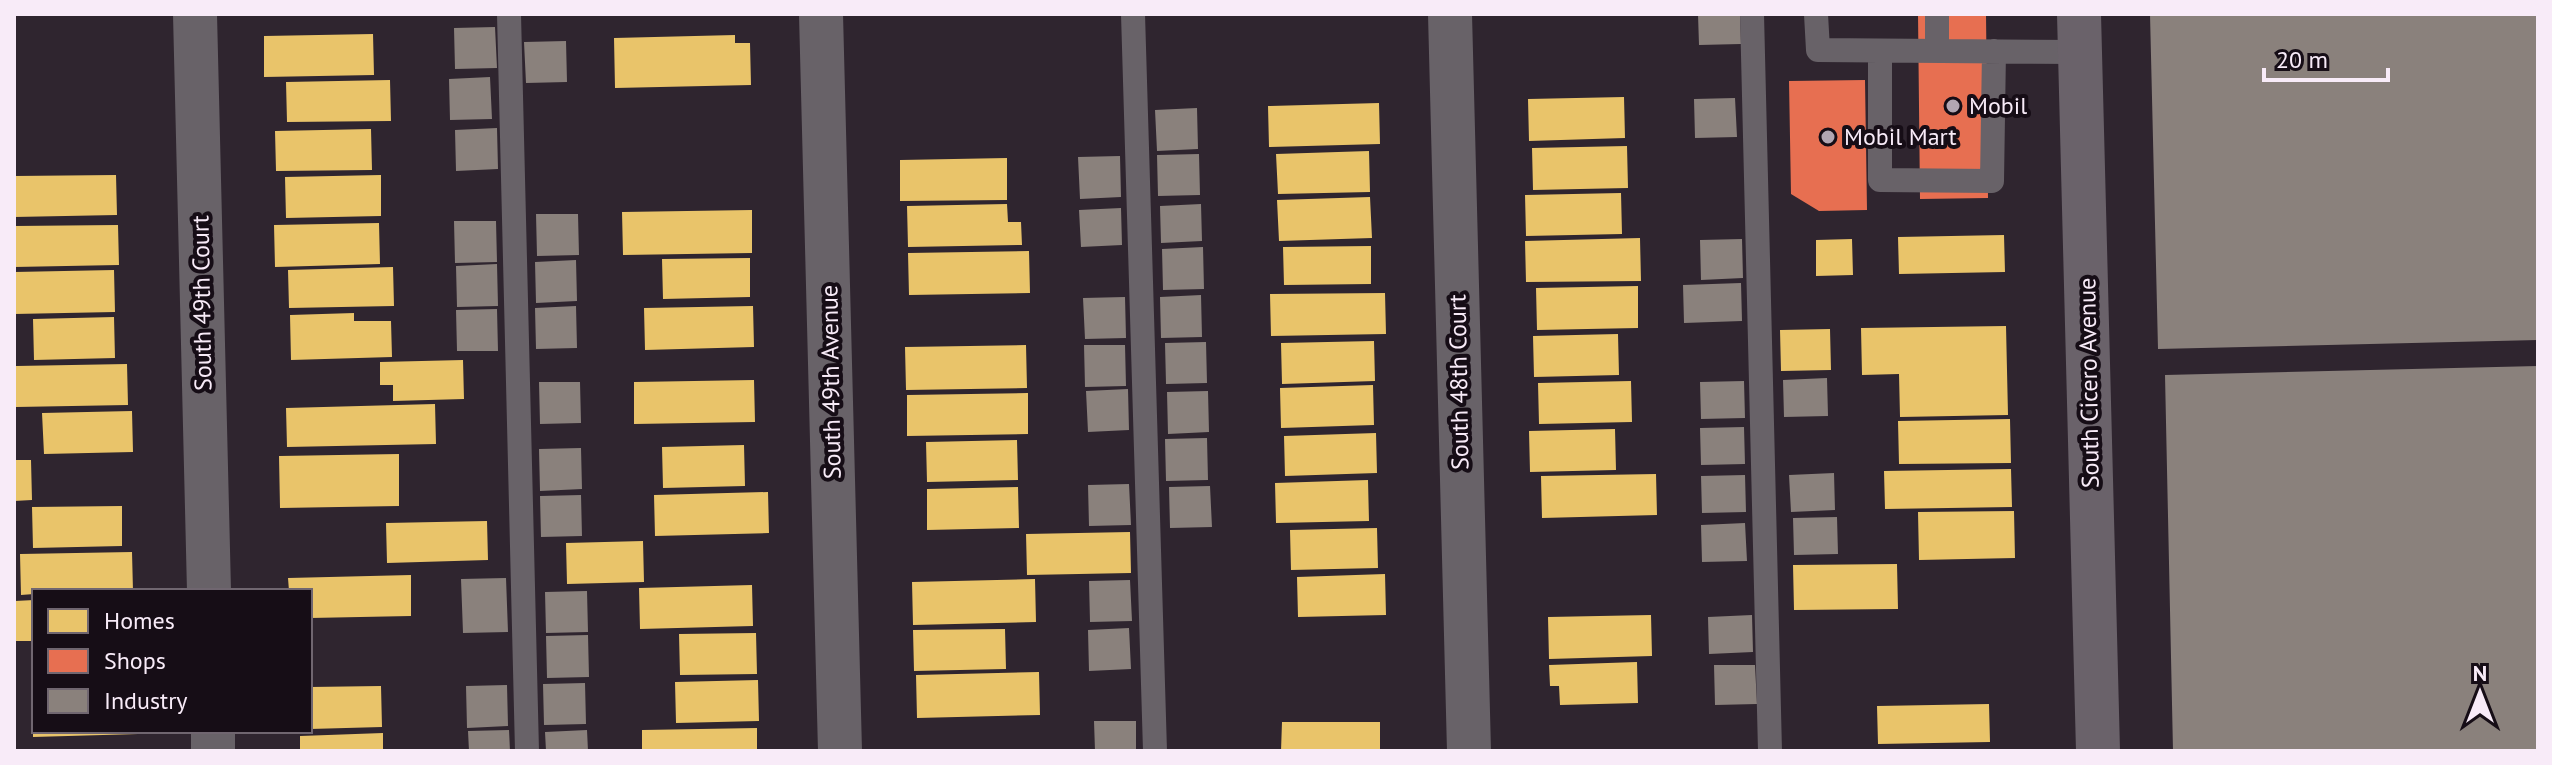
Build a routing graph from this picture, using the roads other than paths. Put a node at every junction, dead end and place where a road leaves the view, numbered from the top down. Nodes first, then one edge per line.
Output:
1 (195, 14) edge
2 (509, 14) edge
3 (821, 14) edge
4 (1133, 14) edge
5 (1450, 14) edge
6 (1752, 14) edge
7 (1816, 14) edge
8 (1937, 14) edge
9 (2080, 33) edge
10 (1880, 51) junction
11 (1937, 51) junction
12 (1994, 51) junction
13 (209, 589) edge
14 (527, 751) edge
15 (840, 751) edge
16 (1155, 751) edge
17 (1469, 751) edge
18 (1770, 751) edge
19 (2098, 751) edge

1 - 13 street, South 49th Court
2 - 14 lane
3 - 15 street, South 49th Avenue
4 - 16 lane
5 - 17 street, South 48th Court
6 - 18 lane
7 - 10 lane
8 - 11 lane
9 - 12 lane
9 - 19 main road, South Cicero Avenue
10 - 11 lane
10 - 12 lane
11 - 12 lane

